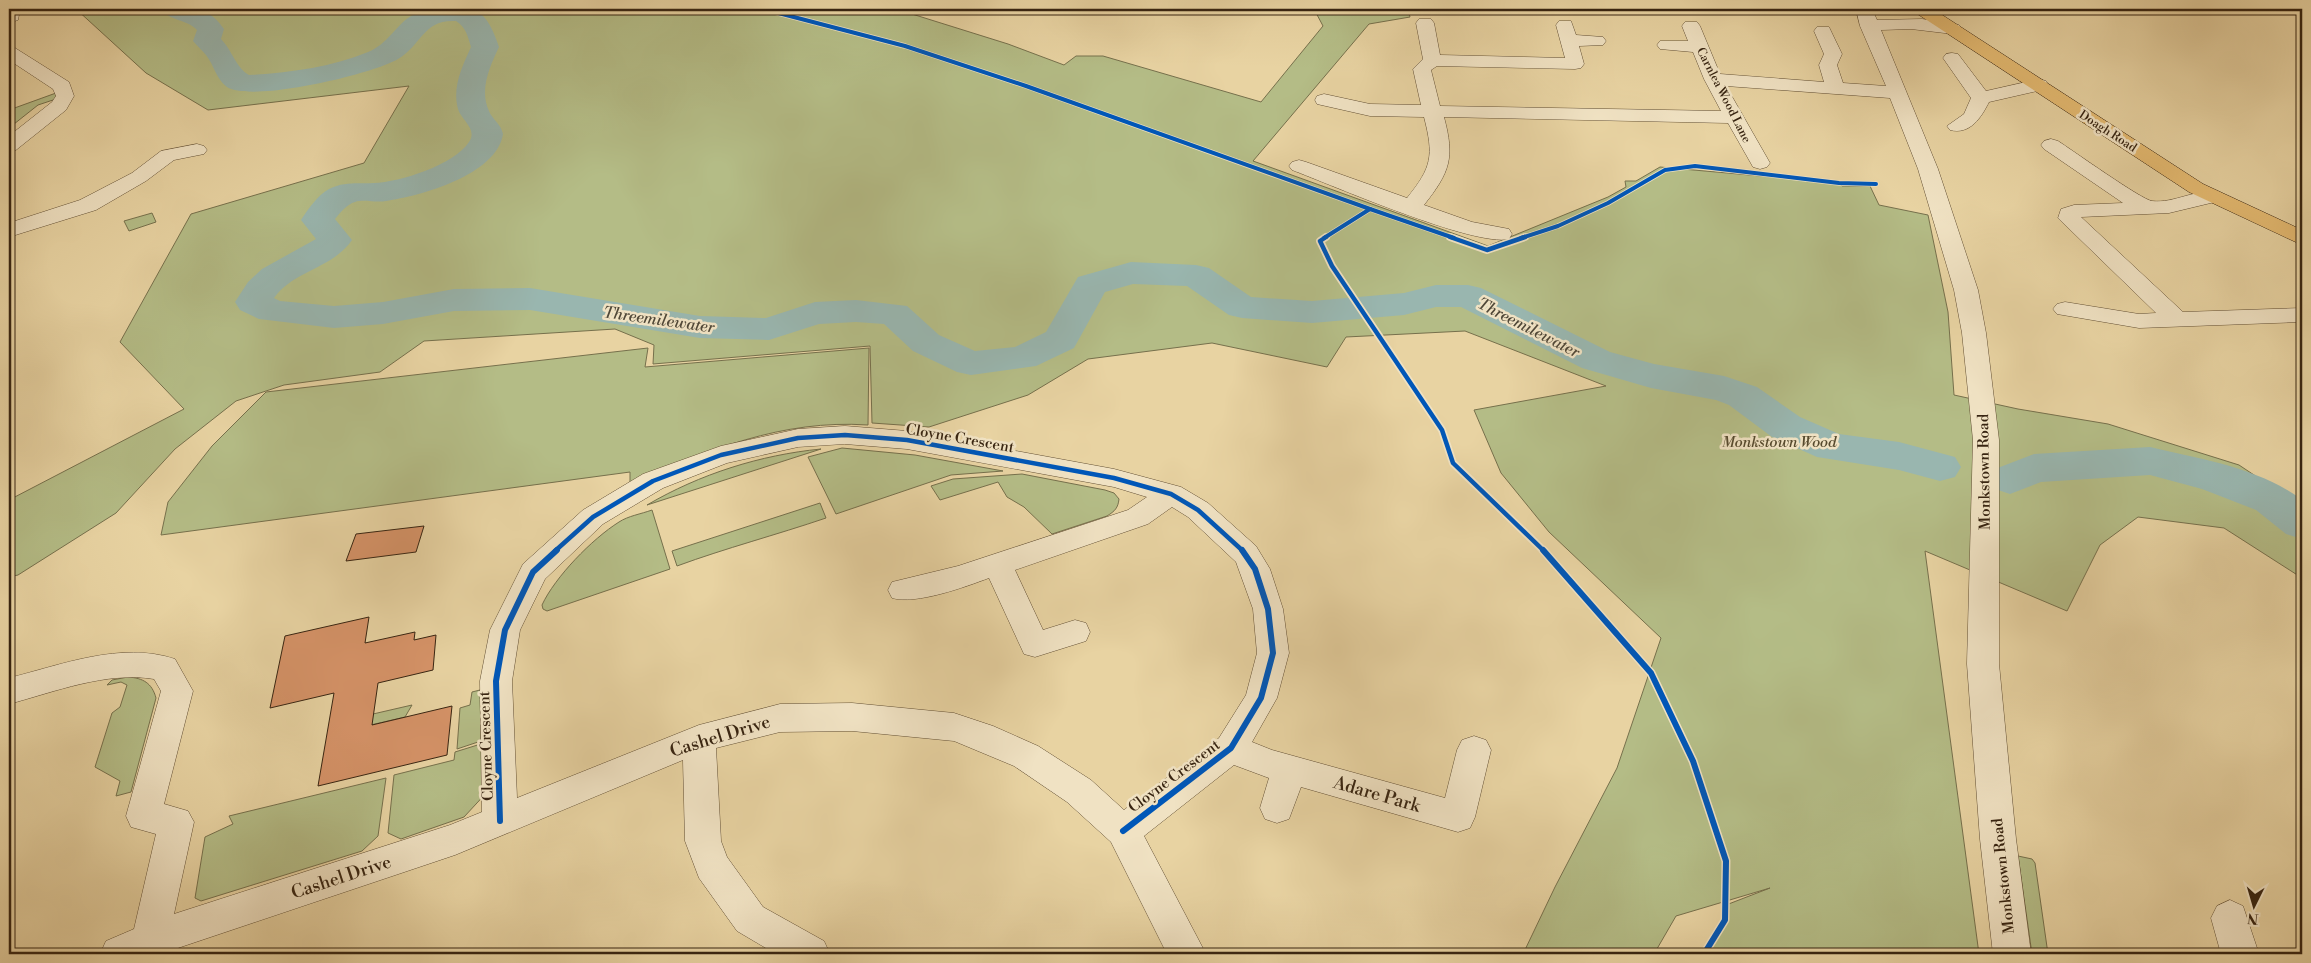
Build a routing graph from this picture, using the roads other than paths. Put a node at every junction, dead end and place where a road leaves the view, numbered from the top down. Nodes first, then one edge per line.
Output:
1 (12, 9) edge
2 (1922, 9) edge
3 (1867, 17) edge
4 (9, 18) edge
5 (1425, 23) dead end
6 (1692, 26) dead end
7 (1953, 29) junction
8 (1819, 36) dead end
9 (1597, 41) dead end
10 (1666, 45) dead end
11 (1699, 47) junction
12 (9, 52) edge
13 (1952, 58) dead end
14 (1432, 60) junction
15 (1713, 79) junction
16 (2039, 85) junction
17 (1835, 88) junction
18 (1897, 94) junction
19 (1980, 98) junction
20 (1333, 107) dead end
21 (1431, 111) junction
22 (1733, 116) junction
23 (1957, 126) dead end
24 (9, 146) edge
25 (197, 150) dead end
26 (2051, 153) dead end
27 (1760, 163) dead end
28 (1299, 166) dead end
29 (2212, 197) junction
30 (1411, 207) junction
31 (2145, 208) junction
32 (9, 230) edge
33 (1501, 234) dead end
34 (2302, 238) edge
35 (2065, 309) dead end
36 (2302, 315) edge
37 (2177, 320) junction
38 (1171, 494) junction
39 (998, 565) junction
40 (903, 590) dead end
41 (1075, 632) dead end
42 (9, 691) edge
43 (699, 739) junction
44 (1231, 748) junction
45 (1474, 750) dead end
46 (1289, 769) junction
47 (1278, 808) dead end
48 (500, 821) junction
49 (1123, 831) junction
50 (2230, 918) dead end
51 (150, 940) junction
52 (119, 954) edge
53 (812, 954) edge
54 (1187, 954) edge
55 (2012, 954) edge
56 (2240, 954) edge

1 - 4 street
2 - 7 main road, Doagh Road
3 - 7 street
3 - 18 street, Monkstown Road
5 - 14 street
6 - 11 street, Carnlea Wood Lane
7 - 16 main road, Doagh Road
8 - 17 street
9 - 14 street
10 - 11 street
11 - 15 street, Carnlea Wood Lane
12 - 24 street
13 - 19 street
14 - 21 street
15 - 17 street
15 - 22 street, Carnlea Wood Lane
16 - 19 street
16 - 29 main road, Doagh Road
17 - 18 street
18 - 55 street, Monkstown Road
19 - 23 street
20 - 21 street
21 - 22 street
21 - 30 street
22 - 27 street, Carnlea Wood Lane
25 - 32 street
26 - 31 street
28 - 30 street
29 - 31 street
29 - 34 main road, Doagh Road
30 - 33 street
31 - 37 street
35 - 37 street
36 - 37 street
38 - 39 street
38 - 44 street, Cloyne Crescent
38 - 48 street, Cloyne Crescent
39 - 40 street
39 - 41 street
42 - 51 street
43 - 48 street, Cashel Drive
43 - 49 street, Cashel Drive
43 - 53 street
44 - 46 street, Adare Park
44 - 49 street, Cloyne Crescent
45 - 46 street, Adare Park
46 - 47 street
48 - 51 street, Cashel Drive
49 - 54 street, Cashel Drive
50 - 56 street
51 - 52 street, Cashel Drive

